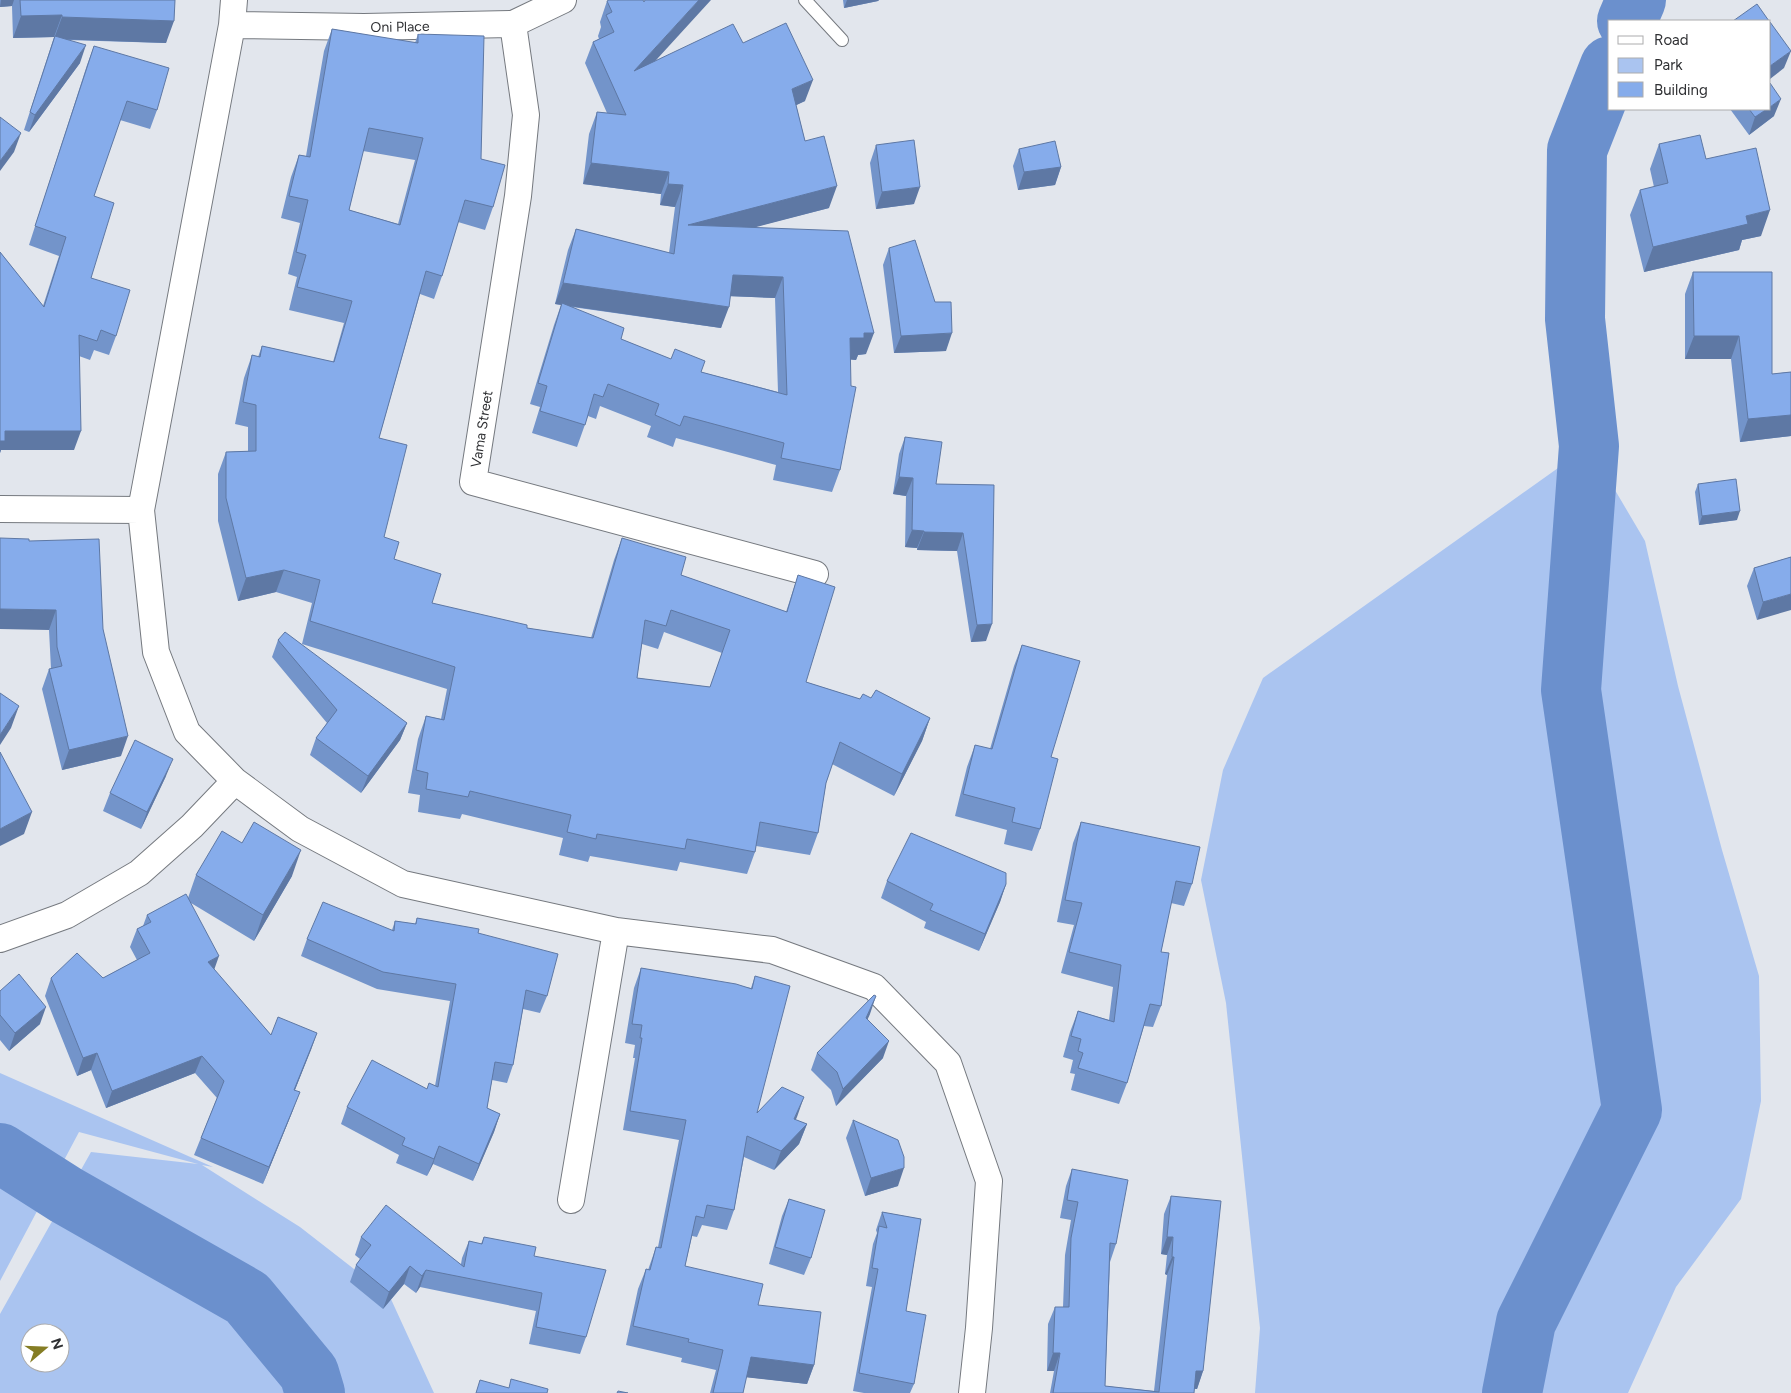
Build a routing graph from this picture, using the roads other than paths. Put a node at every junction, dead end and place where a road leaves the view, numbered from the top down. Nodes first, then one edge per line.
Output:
1 (563, 0) edge
2 (805, 0) edge
3 (233, 12) edge
4 (513, 24) junction
5 (842, 40) dead end
6 (0, 509) edge
7 (141, 510) junction
8 (815, 574) dead end
9 (235, 781) junction
10 (616, 931) junction
11 (0, 938) edge
12 (571, 1200) dead end
13 (972, 1393) edge

1 - 4 street, Oni Place
2 - 5 lane
3 - 4 street, Oni Place
3 - 7 street
4 - 8 street, Vama Street
6 - 7 street
7 - 9 street
9 - 10 street
9 - 11 street
10 - 12 street
10 - 13 street

